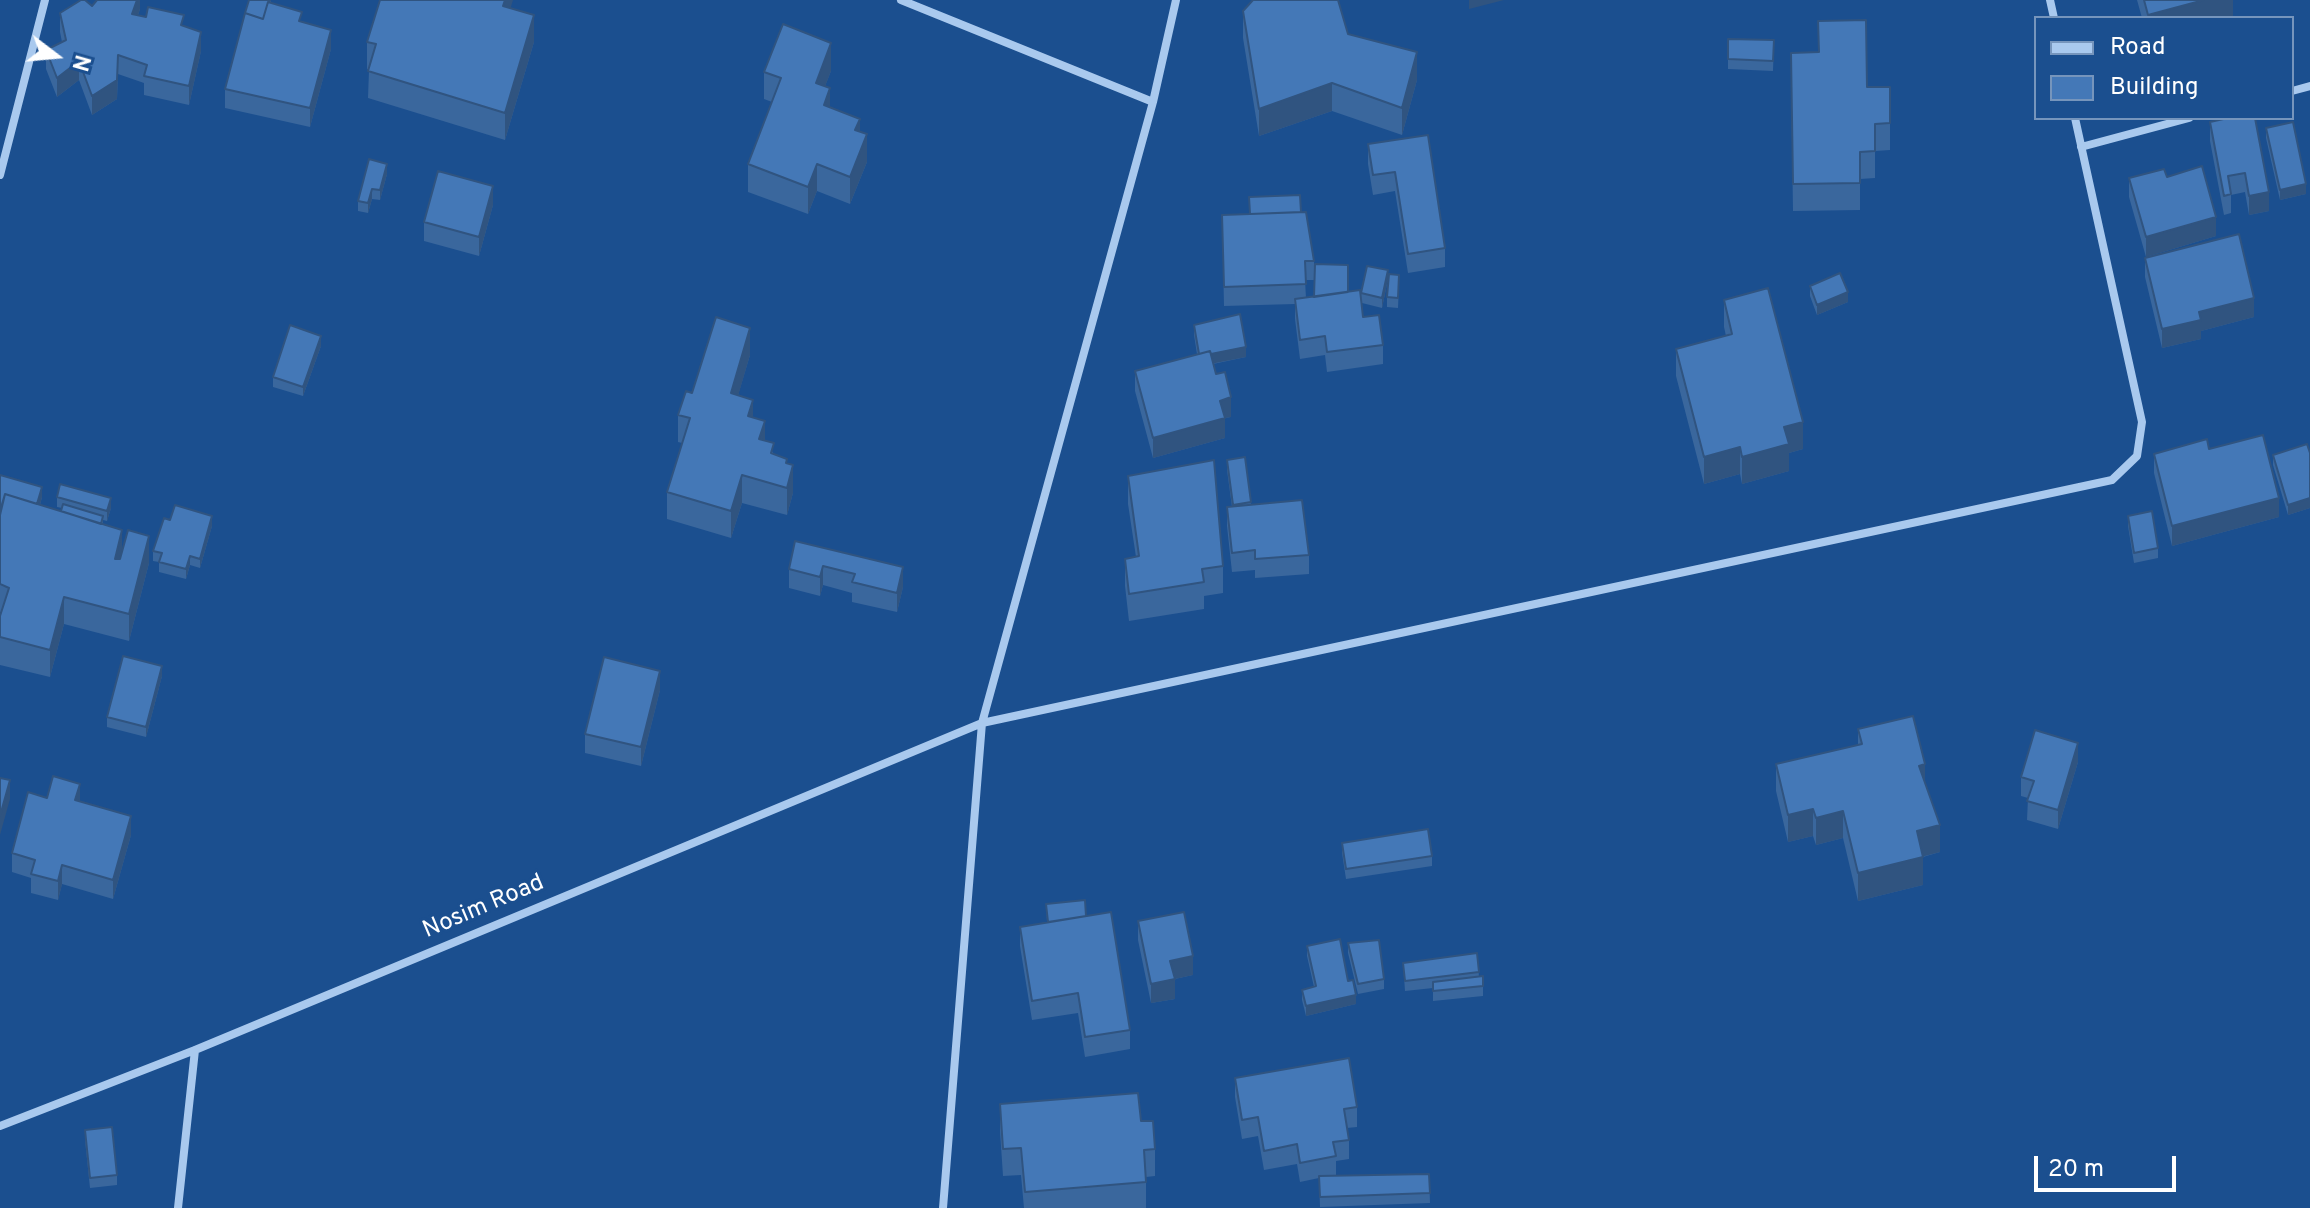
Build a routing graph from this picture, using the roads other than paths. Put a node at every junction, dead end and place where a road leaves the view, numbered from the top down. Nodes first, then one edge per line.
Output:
1 (45, 0) edge
2 (901, 0) edge
3 (1176, 0) edge
4 (1153, 102) junction
5 (2075, 120) edge
6 (2182, 120) edge
7 (2081, 147) junction
8 (0, 175) edge
9 (982, 723) junction
10 (195, 1050) junction
11 (0, 1126) edge
12 (178, 1208) edge
13 (943, 1208) edge

1 - 8 street
2 - 4 street
3 - 4 street
4 - 9 street
5 - 7 street, Nosim Road
6 - 7 street
7 - 9 street, Nosim Road
9 - 10 street, Nosim Road
9 - 13 street
10 - 11 street, Nosim Road
10 - 12 street

